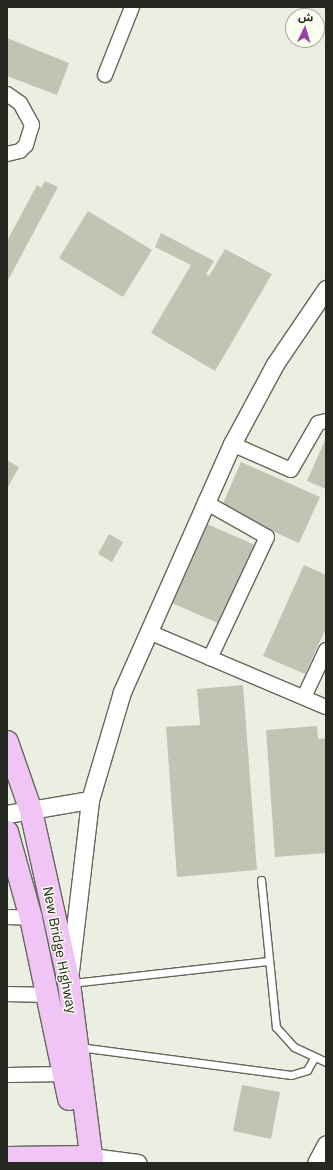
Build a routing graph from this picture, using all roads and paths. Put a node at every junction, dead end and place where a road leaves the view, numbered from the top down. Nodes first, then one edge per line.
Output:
1 (132, 7) edge
2 (105, 75) dead end
3 (7, 94) edge
4 (7, 154) edge
5 (323, 297) edge
6 (326, 421) edge
7 (232, 444) junction
8 (205, 502) junction
9 (149, 632) junction
10 (326, 650) edge
11 (210, 658) junction
12 (304, 697) junction
13 (326, 707) edge
14 (7, 742) edge
15 (90, 800) junction
16 (31, 810) junction
17 (7, 814) edge
18 (7, 832) edge
19 (261, 880) dead end
20 (7, 917) edge
21 (30, 918) junction
22 (267, 961) junction
23 (69, 983) junction
24 (7, 994) edge
25 (47, 995) junction
26 (77, 1047) junction
27 (314, 1058) junction
28 (326, 1062) edge
29 (65, 1074) junction
30 (7, 1075) edge
31 (326, 1144) edge
32 (7, 1158) edge
33 (85, 1160) edge
34 (138, 1163) edge
35 (316, 1163) edge

1 - 2 street
3 - 4 street
5 - 7 street
6 - 7 street
7 - 8 street
8 - 9 street
8 - 11 street
9 - 11 street
9 - 15 street
10 - 12 street
11 - 12 street
12 - 13 street
14 - 16 main road, New Bridge Highway
15 - 16 street
15 - 23 street
16 - 17 street
16 - 23 main road, New Bridge Highway
18 - 21 main road, New Bridge Highway
19 - 22 lane
20 - 21 street
21 - 25 main road, New Bridge Highway
22 - 23 lane
22 - 27 lane
23 - 26 main road, New Bridge Highway
24 - 25 street
25 - 29 main road, New Bridge Highway
26 - 27 lane
26 - 33 main road, New Bridge Highway
27 - 28 lane
29 - 30 street
29 - 33 main road, New Bridge Highway
31 - 35 street
32 - 33 main road
33 - 34 street

